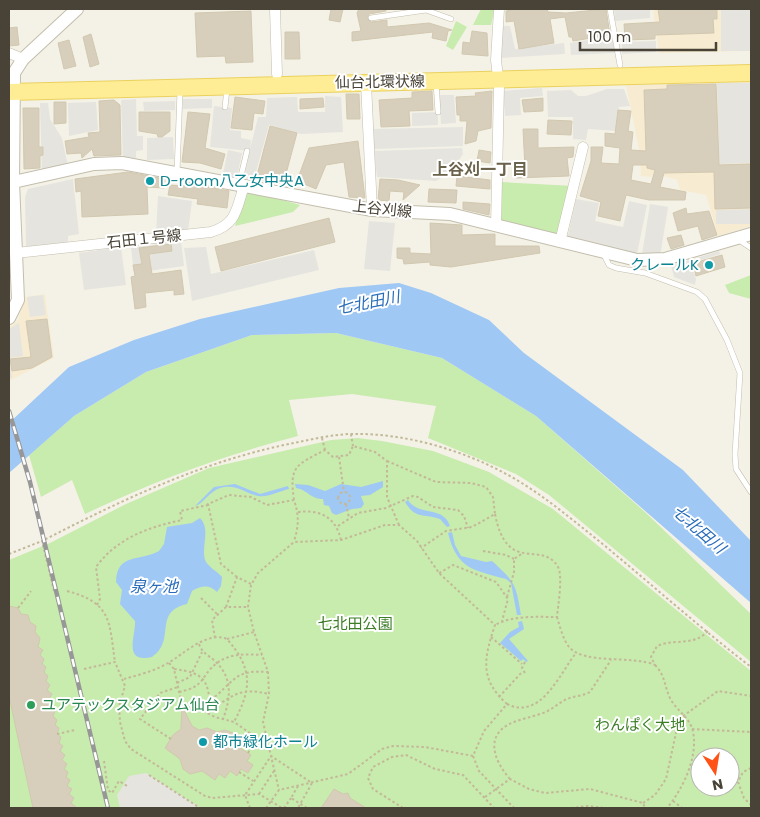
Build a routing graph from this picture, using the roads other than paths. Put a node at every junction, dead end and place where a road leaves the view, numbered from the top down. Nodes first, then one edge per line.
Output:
1 (77, 9) edge
2 (275, 9) edge
3 (427, 9) edge
4 (499, 9) edge
5 (610, 9) edge
6 (370, 18) dead end
7 (451, 19) dead end
8 (9, 53) edge
9 (23, 59) junction
10 (751, 63) edge
11 (620, 65) junction
12 (751, 73) edge
13 (277, 74) junction
14 (497, 74) junction
15 (436, 81) junction
16 (366, 83) junction
17 (11, 86) edge
18 (227, 86) junction
19 (180, 87) junction
20 (225, 107) dead end
21 (438, 112) dead end
22 (582, 147) dead end
23 (247, 151) dead end
24 (177, 173) junction
25 (11, 182) edge
26 (241, 185) junction
27 (372, 210) junction
28 (496, 226) junction
29 (751, 234) edge
30 (738, 238) junction
31 (560, 242) junction
32 (751, 248) edge
33 (16, 253) junction
34 (603, 253) junction
35 (9, 318) edge
36 (751, 492) edge

1 - 9 street
2 - 13 street
3 - 6 lane
3 - 7 lane
4 - 14 street
5 - 11 lane
8 - 9 street
9 - 17 street
10 - 11 main road, 仙台北環状線
11 - 14 main road, 仙台北環状線
12 - 14 main road, 仙台北環状線
13 - 14 main road, 仙台北環状線
13 - 17 main road, 仙台北環状線
14 - 15 main road, 仙台北環状線
14 - 28 street
15 - 16 main road, 仙台北環状線
15 - 21 lane
16 - 18 main road, 仙台北環状線
16 - 27 street
17 - 19 main road, 仙台北環状線
17 - 25 street
18 - 19 main road, 仙台北環状線
18 - 20 lane
19 - 24 lane
22 - 31 street
23 - 26 lane
24 - 25 street, 上谷刈線
24 - 26 street, 上谷刈線
25 - 33 street
26 - 27 street, 上谷刈線
26 - 33 street, 石田１号線
27 - 28 street, 上谷刈線
28 - 31 street, 上谷刈線
29 - 30 street, 上谷刈線
30 - 32 lane
30 - 34 street, 上谷刈線
31 - 34 street, 上谷刈線
33 - 35 street
34 - 36 lane

